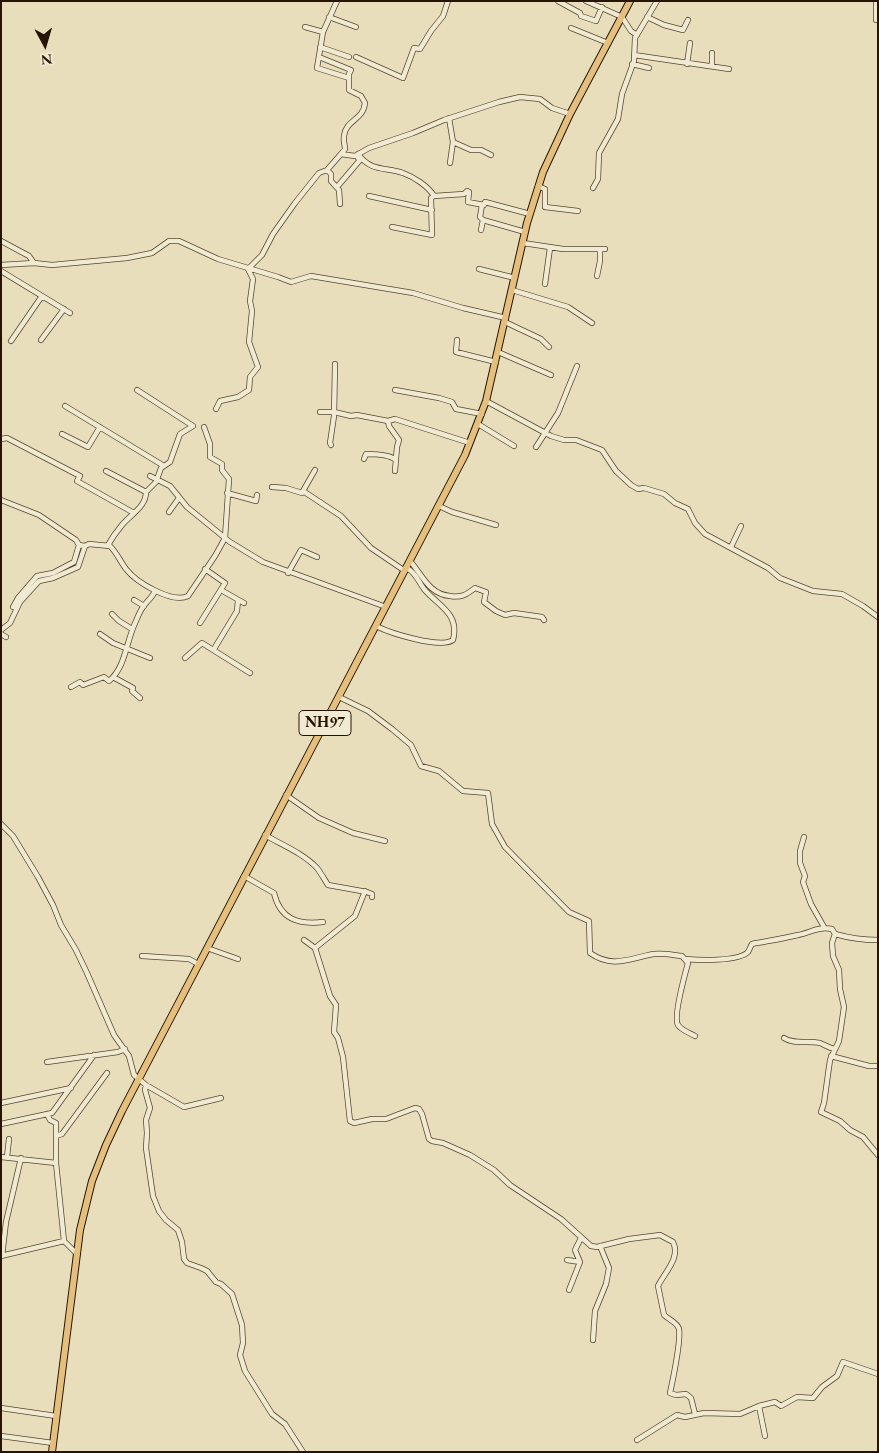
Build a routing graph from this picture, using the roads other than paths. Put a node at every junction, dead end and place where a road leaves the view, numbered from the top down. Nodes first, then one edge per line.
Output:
1 (337, 1) edge
2 (448, 1) edge
3 (558, 1) edge
4 (586, 1) edge
5 (630, 1) edge
6 (657, 1) edge
7 (876, 1) edge
8 (602, 7) junction
9 (329, 17) junction
10 (622, 17) junction
11 (647, 17) junction
12 (688, 20) dead end
13 (876, 20) dead end
14 (305, 27) dead end
15 (356, 27) dead end
16 (571, 28) dead end
17 (323, 32) junction
18 (637, 36) junction
19 (608, 43) junction
20 (690, 43) dead end
21 (320, 47) junction
22 (712, 53) dead end
23 (634, 54) junction
24 (318, 57) junction
25 (349, 57) dead end
26 (356, 58) dead end
27 (632, 64) junction
28 (687, 64) junction
29 (712, 66) junction
30 (649, 68) dead end
31 (729, 70) dead end
32 (349, 78) junction
33 (570, 114) junction
34 (449, 118) junction
35 (453, 142) junction
36 (341, 154) junction
37 (357, 155) junction
38 (491, 155) dead end
39 (450, 163) dead end
40 (327, 170) junction
41 (538, 186) junction
42 (337, 188) junction
43 (592, 188) dead end
44 (370, 196) dead end
45 (434, 196) junction
46 (340, 204) dead end
47 (482, 205) junction
48 (432, 210) junction
49 (578, 211) dead end
50 (530, 214) junction
51 (483, 220) junction
52 (392, 226) dead end
53 (481, 230) dead end
54 (525, 232) junction
55 (1, 241) edge
56 (523, 243) junction
57 (550, 248) junction
58 (34, 263) junction
59 (1, 265) edge
60 (248, 269) junction
61 (479, 269) dead end
62 (1, 271) edge
63 (597, 276) dead end
64 (515, 278) junction
65 (545, 284) dead end
66 (512, 290) junction
67 (42, 296) junction
68 (64, 309) junction
69 (70, 313) dead end
70 (506, 320) junction
71 (592, 322) dead end
72 (41, 340) dead end
73 (457, 340) dead end
74 (11, 341) dead end
75 (549, 347) dead end
76 (498, 352) junction
77 (496, 362) junction
78 (335, 364) dead end
79 (577, 366) dead end
80 (551, 375) dead end
81 (137, 390) dead end
82 (395, 390) dead end
83 (486, 401) junction
84 (65, 406) dead end
85 (216, 409) dead end
86 (320, 412) dead end
87 (334, 412) junction
88 (482, 414) junction
89 (388, 421) junction
90 (478, 424) junction
91 (100, 427) junction
92 (204, 427) dead end
93 (542, 432) junction
94 (62, 434) dead end
95 (1, 439) edge
96 (470, 444) junction
97 (331, 445) dead end
98 (514, 446) dead end
99 (536, 446) dead end
100 (364, 458) dead end
101 (396, 460) junction
102 (164, 466) junction
103 (315, 470) dead end
104 (106, 471) dead end
105 (395, 471) dead end
106 (150, 476) dead end
107 (157, 479) junction
108 (272, 487) dead end
109 (303, 491) junction
110 (146, 492) junction
111 (227, 493) junction
112 (257, 495) dead end
113 (179, 498) junction
114 (1, 500) edge
115 (439, 506) junction
116 (169, 512) dead end
117 (134, 513) junction
118 (496, 525) dead end
119 (741, 526) dead end
120 (225, 538) junction
121 (79, 546) junction
122 (85, 546) junction
123 (108, 546) junction
124 (731, 547) junction
125 (317, 557) dead end
126 (408, 567) junction
127 (205, 570) junction
128 (288, 573) junction
129 (221, 590) junction
130 (155, 591) junction
131 (134, 600) dead end
132 (238, 600) junction
133 (244, 603) dead end
134 (144, 606) junction
135 (13, 607) dead end
136 (386, 607) junction
137 (112, 614) dead end
138 (878, 617) edge
139 (544, 620) dead end
140 (200, 623) dead end
141 (376, 626) junction
142 (132, 629) junction
143 (1, 630) edge
144 (455, 631) junction
145 (100, 634) dead end
146 (461, 635) dead end
147 (125, 649) junction
148 (214, 649) junction
149 (150, 658) dead end
150 (185, 658) dead end
151 (250, 673) dead end
152 (113, 677) junction
153 (71, 687) dead end
154 (339, 697) junction
155 (140, 698) dead end
156 (286, 795) junction
157 (1, 824) edge
158 (265, 835) junction
159 (804, 837) dead end
160 (384, 841) dead end
161 (244, 876) junction
162 (365, 891) junction
163 (372, 897) dead end
164 (324, 922) dead end
165 (824, 927) junction
166 (835, 934) junction
167 (304, 940) dead end
168 (878, 940) edge
169 (207, 948) junction
170 (315, 948) junction
171 (142, 956) dead end
172 (685, 959) junction
173 (238, 960) dead end
174 (198, 964) junction
175 (695, 1036) dead end
176 (784, 1038) dead end
177 (124, 1049) junction
178 (835, 1049) junction
179 (94, 1055) junction
180 (831, 1056) junction
181 (47, 1062) dead end
182 (878, 1066) edge
183 (107, 1073) dead end
184 (140, 1078) junction
185 (146, 1084) junction
186 (71, 1088) junction
187 (221, 1098) dead end
188 (2, 1103) edge
189 (48, 1114) junction
190 (1, 1124) edge
191 (56, 1136) junction
192 (9, 1139) dead end
193 (877, 1152) edge
194 (1, 1156) edge
195 (8, 1157) junction
196 (21, 1158) junction
197 (56, 1163) junction
198 (581, 1238) junction
199 (64, 1241) junction
200 (600, 1246) junction
201 (76, 1253) junction
202 (1, 1256) edge
203 (567, 1260) dead end
204 (580, 1262) junction
205 (569, 1290) dead end
206 (593, 1340) dead end
207 (878, 1374) edge
208 (759, 1406) junction
209 (1, 1408) edge
210 (695, 1414) junction
211 (56, 1416) junction
212 (1, 1436) edge
213 (765, 1436) dead end
214 (637, 1440) dead end
215 (53, 1443) junction
216 (52, 1452) edge
217 (303, 1452) edge

1 - 9 street
2 - 26 street
3 - 8 street
4 - 8 street
5 - 10 highway, NH97
6 - 11 street
7 - 13 street
8 - 10 street
9 - 15 street
9 - 17 street
10 - 18 street
10 - 19 highway, NH97
11 - 12 street
11 - 18 street
14 - 17 street
16 - 19 street
17 - 21 street
18 - 23 street
19 - 33 highway, NH97
20 - 28 street
21 - 24 street
21 - 25 street
22 - 29 street
23 - 27 street
23 - 28 street
24 - 32 street
24 - 32 street
27 - 30 street
27 - 43 street
28 - 29 street
29 - 31 street
32 - 36 street
33 - 34 street
33 - 41 highway, NH97
34 - 35 street
34 - 37 street
35 - 38 street
35 - 39 street
36 - 37 street
36 - 40 street
37 - 42 street
37 - 45 street
40 - 42 street
40 - 60 street
41 - 49 street
41 - 50 highway, NH97
42 - 46 street
44 - 48 street
45 - 47 street
45 - 48 street
47 - 50 street
47 - 51 street
48 - 52 street
50 - 54 highway, NH97
51 - 53 street
51 - 54 street
54 - 56 highway, NH97
55 - 58 street
56 - 57 street
56 - 64 highway, NH97
57 - 63 street
57 - 65 street
58 - 59 street
58 - 60 street
60 - 70 street
60 - 85 street
61 - 64 street
62 - 67 street
64 - 66 highway, NH97
66 - 70 highway, NH97
66 - 71 street
67 - 68 street
67 - 74 street
68 - 69 street
68 - 72 street
70 - 75 street
70 - 76 highway, NH97
73 - 77 street
76 - 77 highway, NH97
76 - 80 street
77 - 83 highway, NH97
78 - 87 street
79 - 93 street
81 - 102 street
82 - 88 street
83 - 88 highway, NH97
83 - 93 street
84 - 91 street
86 - 87 street
87 - 89 street
87 - 97 street
88 - 90 highway, NH97
89 - 96 street
89 - 101 street
90 - 96 highway, NH97
90 - 98 street
91 - 94 street
91 - 102 street
92 - 111 street
93 - 99 street
93 - 124 street
95 - 117 street
96 - 115 highway, NH97
100 - 101 street
101 - 105 street
102 - 107 street
103 - 109 street
104 - 110 street
106 - 107 street
107 - 110 street
107 - 113 street
108 - 109 street
109 - 126 street
110 - 117 street
111 - 112 street
111 - 120 street
113 - 116 street
113 - 120 street
114 - 121 street
115 - 118 street
115 - 126 highway, NH97
117 - 123 street
119 - 124 street
120 - 127 street
120 - 128 street
121 - 122 street
121 - 135 street
122 - 123 street
122 - 143 street
123 - 130 street
124 - 138 street
125 - 128 street
126 - 136 highway, NH97
126 - 139 street
126 - 144 street
127 - 129 street
127 - 130 street
128 - 136 street
129 - 132 street
129 - 140 street
130 - 134 street
131 - 134 street
132 - 133 street
132 - 148 street
134 - 142 street
136 - 141 highway, NH97
137 - 142 street
141 - 144 street
141 - 154 highway, NH97
142 - 147 street
144 - 146 street
145 - 147 street
147 - 149 street
147 - 152 street
148 - 150 street
148 - 151 street
152 - 153 street
152 - 155 street
154 - 156 highway, NH97
154 - 172 street
156 - 158 highway, NH97
156 - 160 street
157 - 177 street
158 - 161 highway, NH97
158 - 162 street
159 - 165 street
161 - 164 street
161 - 169 highway, NH97
162 - 163 street
162 - 170 street
165 - 166 street
165 - 172 street
166 - 168 street
166 - 178 street
167 - 170 street
169 - 173 street
169 - 174 highway, NH97
170 - 198 street
171 - 174 street
172 - 175 street
174 - 184 highway, NH97
176 - 178 street
177 - 179 street
177 - 184 street
178 - 180 street
179 - 181 street
179 - 186 street
180 - 182 street
180 - 193 street
183 - 191 street
184 - 185 street
184 - 201 highway, NH97
185 - 187 street
185 - 217 street
186 - 188 street
186 - 189 street
189 - 190 street
189 - 191 street
191 - 197 street
192 - 195 street
194 - 195 street
195 - 196 street
196 - 197 street
196 - 202 street
197 - 199 street
198 - 200 street
198 - 204 street
199 - 201 street
199 - 202 street
200 - 206 street
200 - 210 street
201 - 211 highway, NH97
203 - 204 street
204 - 205 street
207 - 208 street
208 - 210 street
208 - 213 street
209 - 211 street
210 - 214 street
211 - 215 highway, NH97
212 - 215 street
215 - 216 highway, NH97

